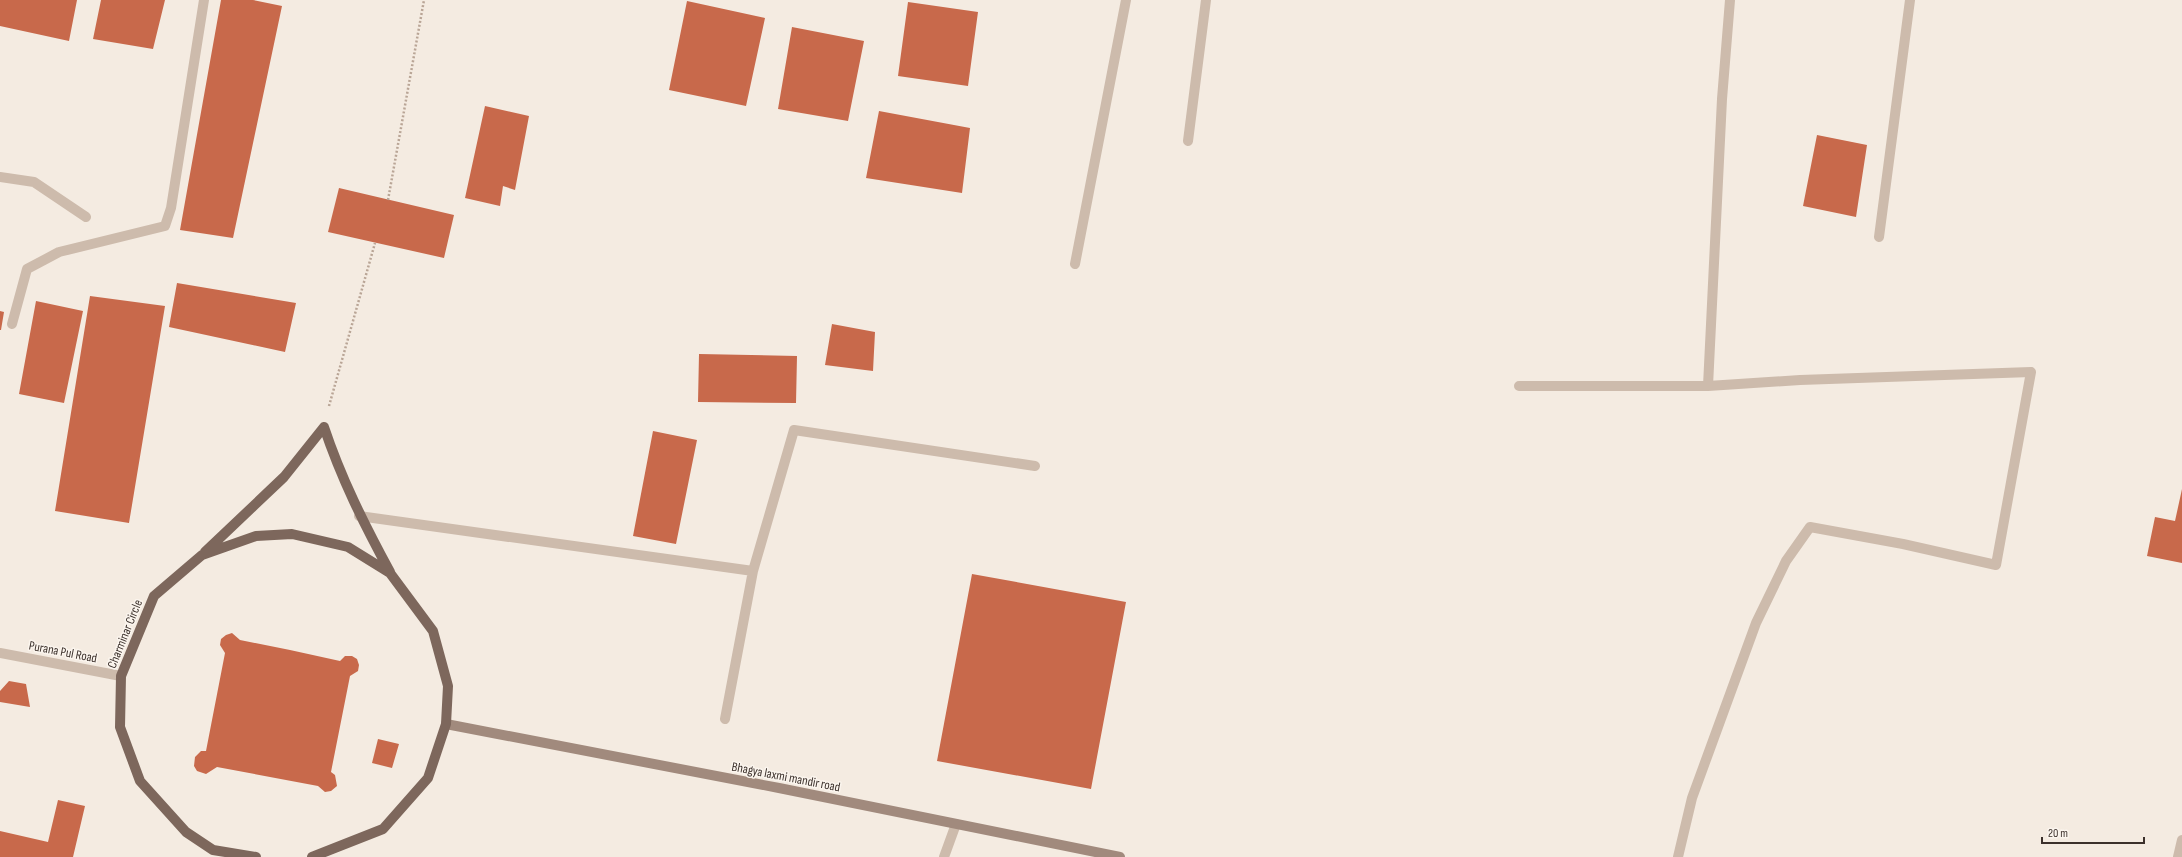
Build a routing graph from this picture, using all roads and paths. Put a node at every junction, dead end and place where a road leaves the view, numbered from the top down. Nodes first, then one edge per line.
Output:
1 (204, 0) edge
2 (424, 0) edge
3 (1126, 0) edge
4 (1206, 0) edge
5 (1730, 0) edge
6 (1910, 0) edge
7 (1188, 141) dead end
8 (0, 177) edge
9 (388, 200) dead end
10 (86, 216) dead end
11 (1879, 237) dead end
12 (375, 243) dead end
13 (1075, 264) dead end
14 (12, 324) dead end
15 (1519, 386) dead end
16 (1708, 386) junction
17 (324, 427) junction
18 (1035, 466) dead end
19 (360, 516) junction
20 (202, 555) junction
21 (753, 571) junction
22 (390, 573) junction
23 (0, 653) edge
24 (121, 676) junction
25 (725, 719) dead end
26 (446, 724) junction
27 (956, 824) junction
28 (2182, 840) edge
29 (213, 853) edge
30 (326, 855) edge
31 (256, 857) edge
32 (312, 857) edge
33 (944, 857) edge
34 (1120, 857) edge
35 (1678, 857) edge
36 (2178, 857) edge

1 - 14 street
2 - 9 path
3 - 13 street
4 - 7 street
5 - 16 street
6 - 11 street
8 - 10 street
12 - 17 path
15 - 16 street
16 - 35 street
17 - 19 main road
17 - 20 main road
18 - 21 street
19 - 21 street
19 - 22 main road
20 - 22 main road, Charminar Circle
20 - 24 main road, Charminar Circle
21 - 25 street
22 - 26 main road, Charminar Circle
23 - 24 street, Purana Pul Road
24 - 29 main road, Charminar Circle
26 - 27 main road, Bhagya laxmi mandir road
26 - 30 main road, Charminar Circle
27 - 33 street
27 - 34 main road, Bhagya laxmi mandir road
28 - 36 street
29 - 31 main road, Charminar Circle
30 - 32 main road, Charminar Circle

